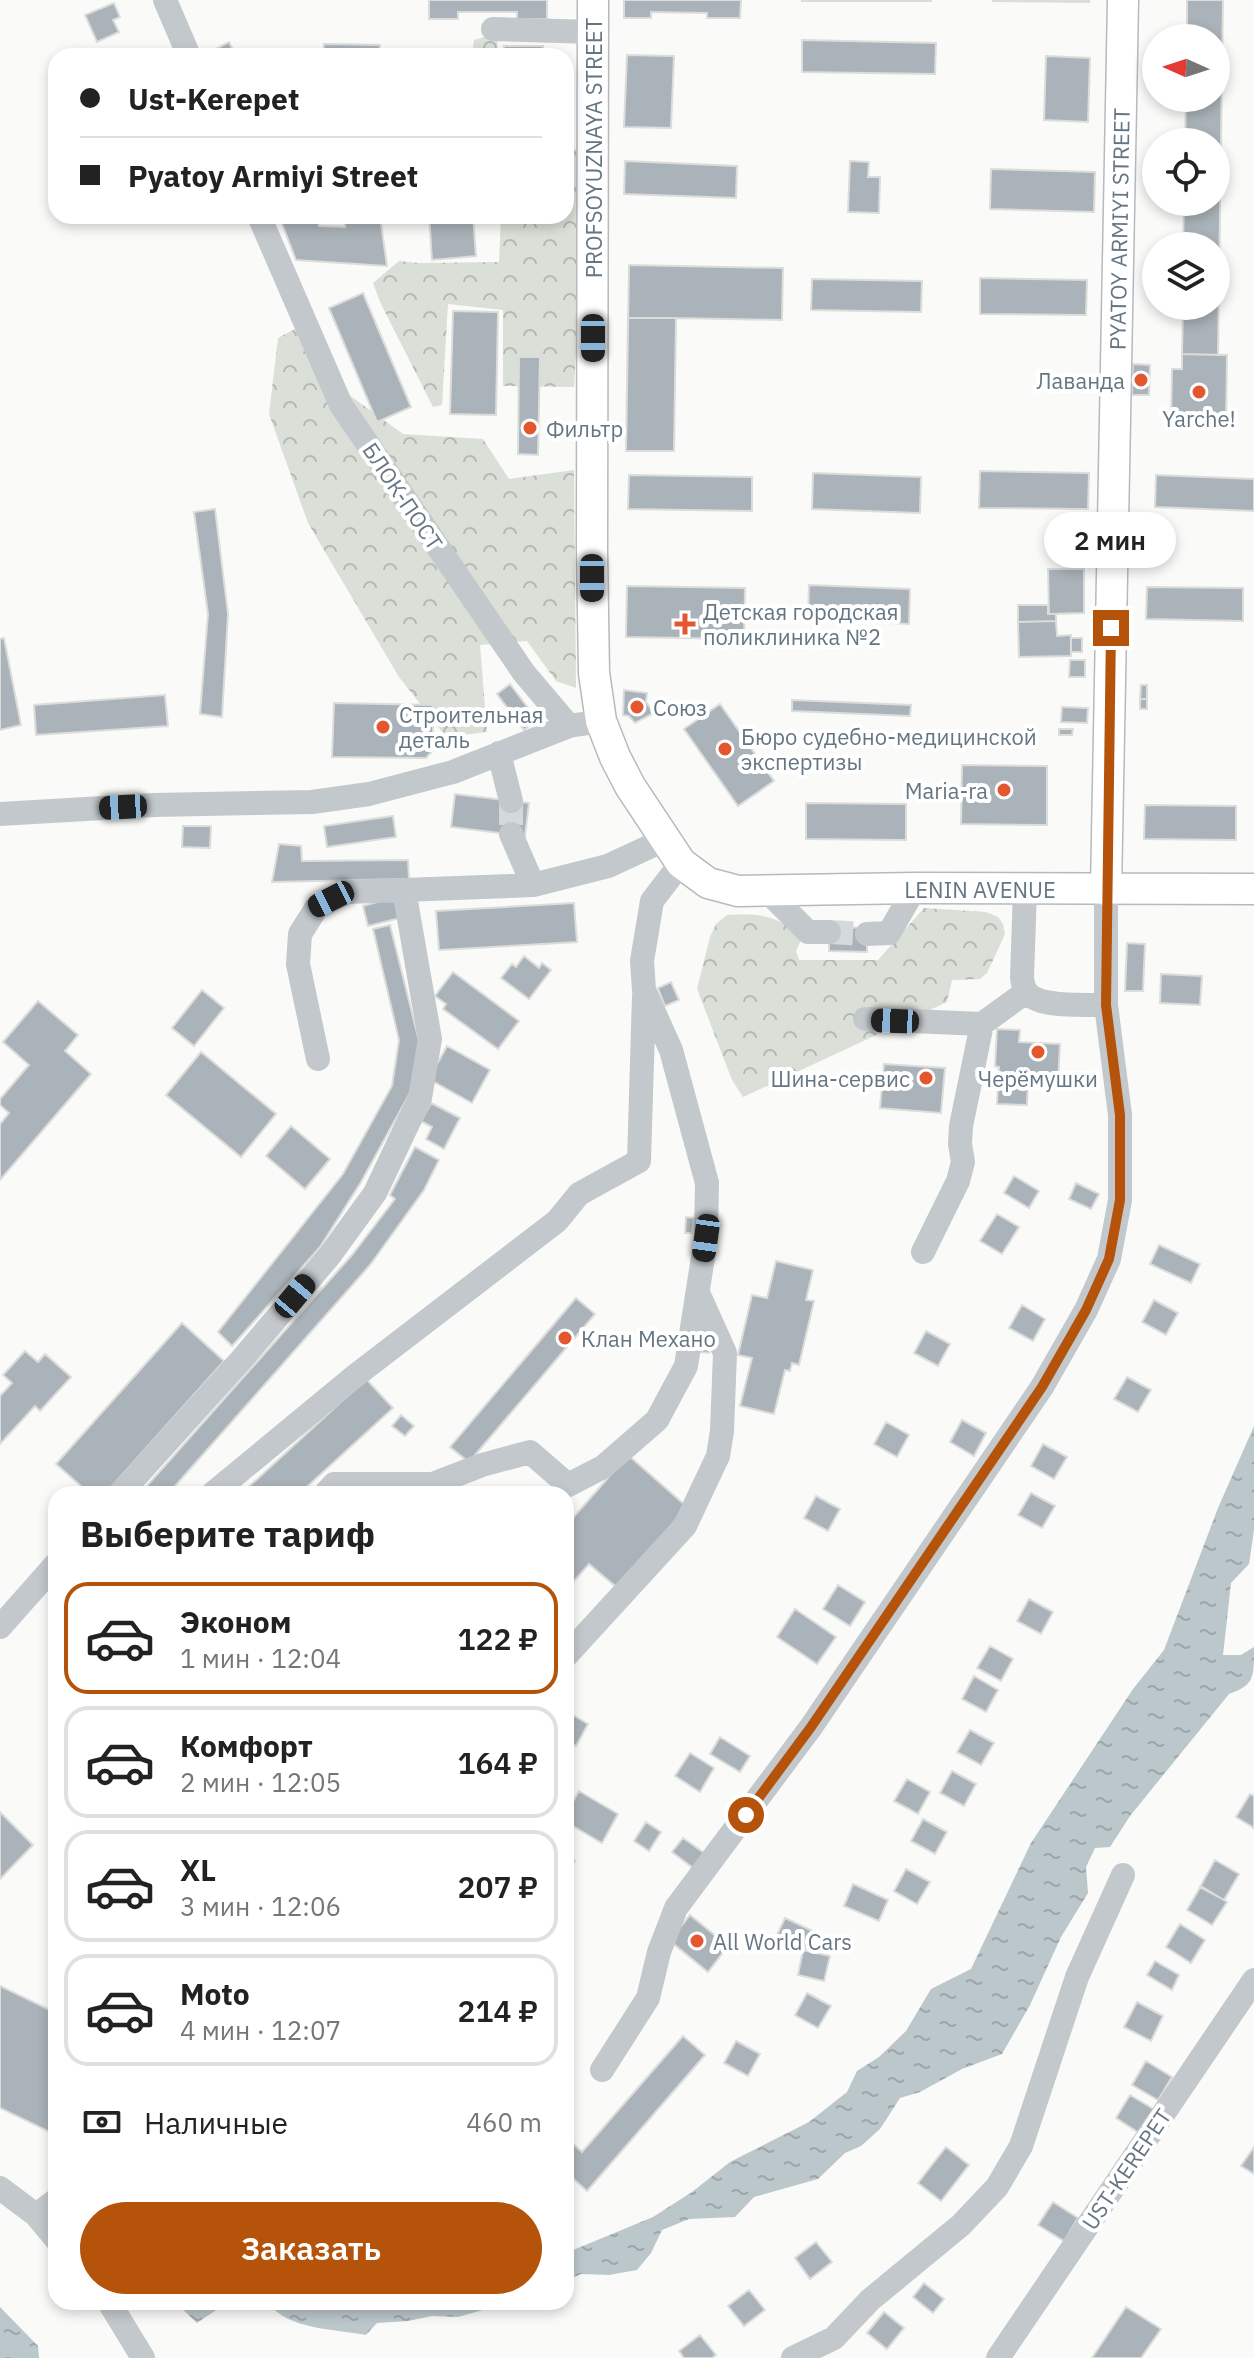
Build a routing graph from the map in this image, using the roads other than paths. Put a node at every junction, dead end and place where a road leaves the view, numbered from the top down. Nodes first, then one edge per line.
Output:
1 (165, 0) edge
2 (593, 0) edge
3 (1123, 0) edge
4 (493, 29) dead end
5 (594, 32) junction
6 (186, 48) edge
7 (262, 224) edge
8 (601, 721) junction
9 (569, 726) junction
10 (499, 753) junction
11 (511, 801) tunnel mouth
12 (0, 814) edge
13 (511, 834) tunnel mouth
14 (673, 852) junction
15 (708, 883) joint
16 (533, 885) junction
17 (915, 888) junction
18 (1025, 889) junction
19 (1254, 889) edge
20 (404, 890) junction
21 (1106, 890) junction
22 (767, 891) junction
23 (829, 932) tunnel mouth
24 (867, 934) tunnel mouth
25 (644, 990) junction
26 (1026, 992) junction
27 (1106, 1005) junction
28 (865, 1019) dead end
29 (982, 1024) junction
30 (318, 1059) dead end
31 (923, 1252) dead end
32 (699, 1295) junction
33 (127, 1486) edge
34 (222, 1486) edge
35 (332, 1486) edge
36 (48, 1573) edge
37 (0, 1627) edge
38 (574, 1647) edge
39 (1123, 1875) dead end
40 (1254, 1980) edge
41 (602, 2070) dead end
42 (0, 2188) edge
43 (48, 2206) edge
44 (36, 2215) junction
45 (48, 2229) edge
46 (114, 2310) edge
47 (143, 2358) edge
48 (793, 2358) edge
49 (998, 2358) edge

1 - 6 street
2 - 5 main road, PROFSOYUZNAYA STREET
3 - 21 main road, PYATOY ARMIYI STREET
4 - 5 street
5 - 8 main road, PROFSOYUZNAYA STREET
7 - 9 street, БЛОК-ПОСТ
8 - 9 street
8 - 14 main road, PROFSOYUZNAYA STREET
9 - 10 street
10 - 11 street
10 - 12 street
13 - 16 street
14 - 15 main road, PROFSOYUZNAYA STREET
14 - 16 street
14 - 25 street
15 - 22 main road, LENIN AVENUE
16 - 20 street
17 - 18 main road, LENIN AVENUE
17 - 22 main road, LENIN AVENUE
17 - 24 street
18 - 21 main road, LENIN AVENUE
18 - 26 street
19 - 21 main road, LENIN AVENUE
20 - 30 street
20 - 33 street
21 - 27 street
22 - 23 street
25 - 32 street
25 - 34 street
26 - 27 street
26 - 29 street
27 - 41 street
28 - 29 street
29 - 31 street
32 - 35 street
32 - 38 street
36 - 37 street
39 - 48 street
40 - 49 street, UST-KEREPET
42 - 44 street
43 - 44 street
44 - 45 street
46 - 47 street

